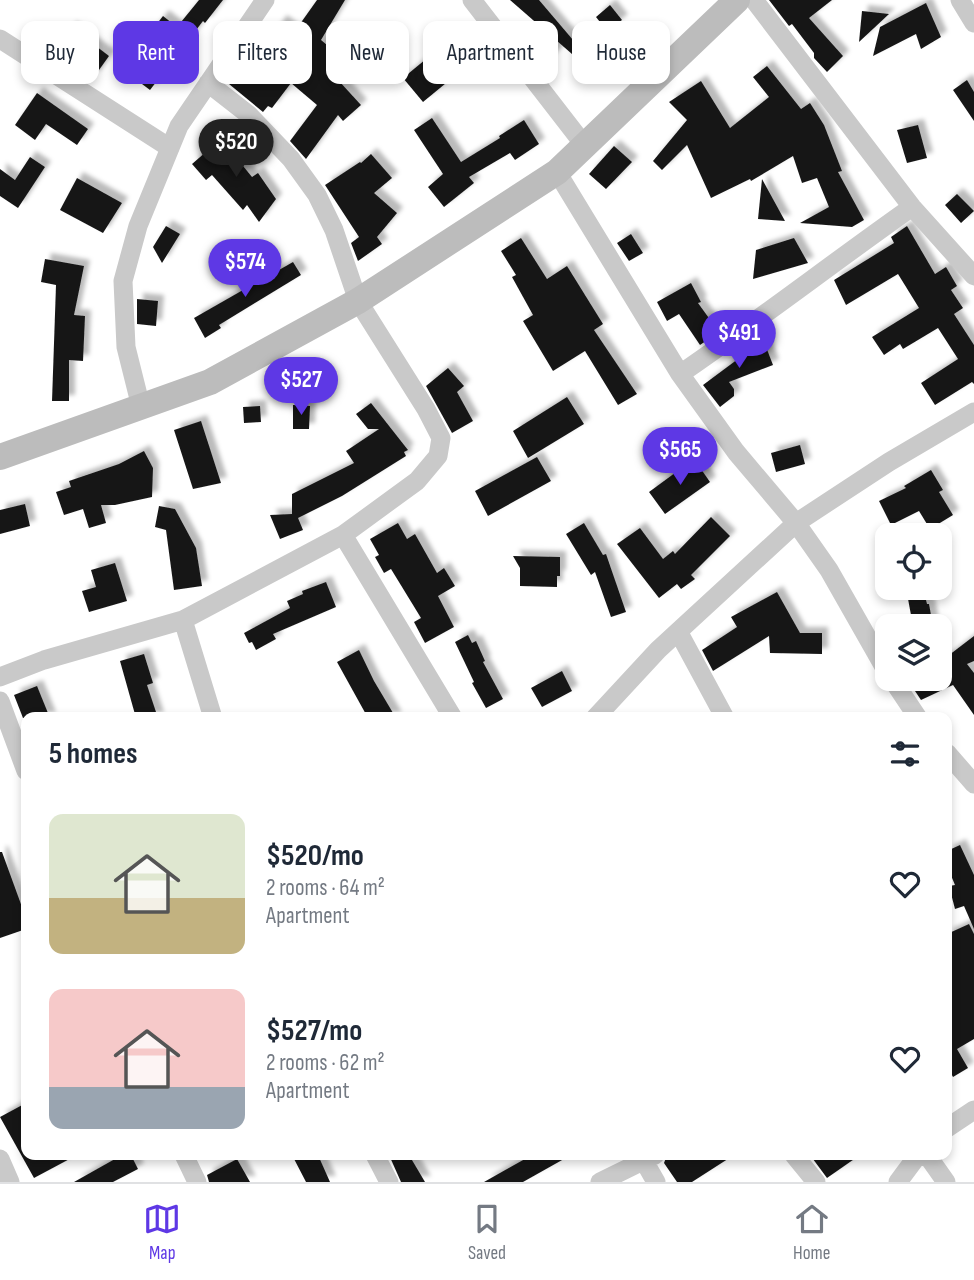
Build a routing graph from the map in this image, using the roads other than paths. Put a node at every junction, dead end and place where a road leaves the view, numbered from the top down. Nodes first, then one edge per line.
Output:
1 (265, 0) edge
2 (472, 0) edge
3 (737, 0) edge
4 (754, 0) edge
5 (960, 0) edge
6 (974, 23) edge
7 (0, 39) edge
8 (208, 83) junction
9 (585, 146) junction
10 (170, 148) junction
11 (557, 172) junction
12 (912, 207) junction
13 (974, 276) edge
14 (358, 300) junction
15 (680, 374) junction
16 (141, 407) junction
17 (974, 412) edge
18 (0, 457) edge
19 (796, 523) junction
20 (343, 535) junction
21 (183, 620) junction
22 (679, 633) junction
23 (875, 650) edge
24 (0, 677) edge
25 (900, 691) edge
26 (0, 701) edge
27 (211, 712) edge
28 (449, 712) edge
29 (601, 712) edge
30 (722, 712) edge
31 (914, 712) edge
32 (21, 758) edge
33 (952, 759) edge
34 (974, 784) edge
35 (974, 1110) edge
36 (952, 1125) edge
37 (0, 1159) edge
38 (186, 1160) edge
39 (378, 1160) edge
40 (645, 1160) edge
41 (650, 1160) edge
42 (798, 1160) edge
43 (914, 1160) edge
44 (931, 1160) edge
45 (10, 1182) edge
46 (197, 1182) edge
47 (389, 1182) edge
48 (600, 1182) edge
49 (656, 1182) edge
50 (816, 1182) edge
51 (898, 1182) edge
52 (946, 1182) edge

1 - 8 street
2 - 9 street
3 - 9 street
4 - 12 street
5 - 6 street
7 - 10 street
8 - 10 street
8 - 14 street
9 - 11 street
10 - 16 street
11 - 14 street
11 - 15 street
12 - 13 street
12 - 15 street
14 - 16 street
14 - 20 street
15 - 19 street
16 - 18 street
17 - 19 street
19 - 22 street
19 - 23 street
20 - 21 street
20 - 28 street
21 - 24 street
21 - 27 street
22 - 29 street
22 - 30 street
25 - 31 street
26 - 32 street
33 - 34 street
35 - 36 street
37 - 45 street
38 - 46 street
39 - 47 street
40 - 48 street
41 - 49 street
42 - 50 street
43 - 51 street
44 - 52 street

